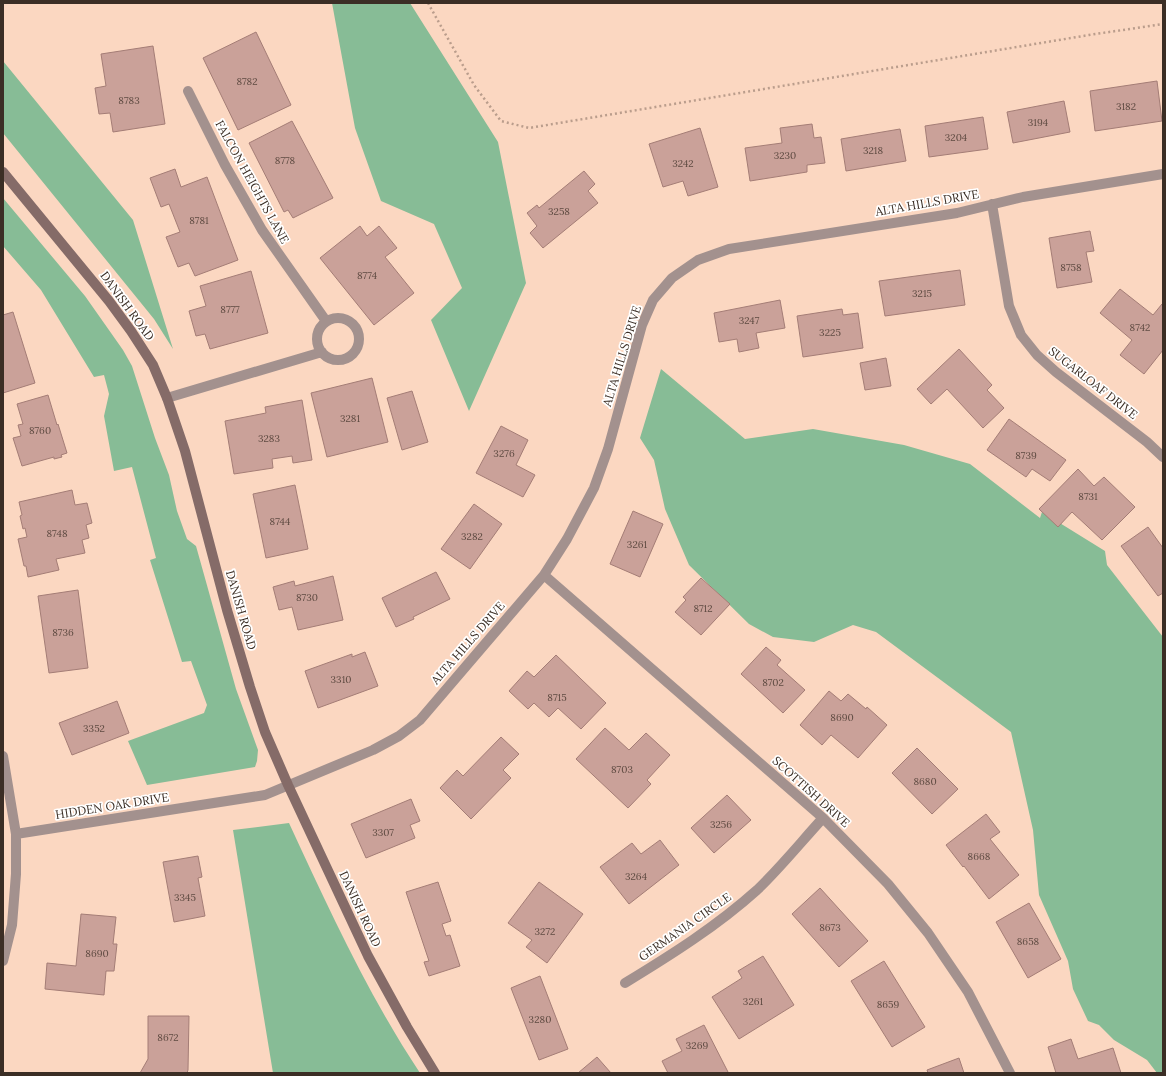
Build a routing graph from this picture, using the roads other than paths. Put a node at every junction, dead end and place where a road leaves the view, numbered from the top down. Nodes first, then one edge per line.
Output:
1 (188, 91) dead end
2 (3, 172) edge
3 (1163, 174) edge
4 (992, 204) junction
5 (326, 321) junction
6 (322, 352) junction
7 (167, 398) junction
8 (1163, 457) edge
9 (544, 575) junction
10 (3, 756) edge
11 (288, 785) junction
12 (823, 818) junction
13 (16, 834) junction
14 (3, 961) edge
15 (625, 983) dead end
16 (435, 1073) edge
17 (1010, 1073) edge

1 - 5 street, FALCON HEIGHTS LANE
2 - 7 street, DANISH ROAD
3 - 4 street, ALTA HILLS DRIVE
4 - 8 street, SUGARLOAF DRIVE
4 - 9 street, ALTA HILLS DRIVE
5 - 6 street
5 - 6 street
6 - 7 street
7 - 11 street, DANISH ROAD
9 - 11 street, ALTA HILLS DRIVE
9 - 12 street, SCOTTISH DRIVE
10 - 13 street
11 - 13 street, HIDDEN OAK DRIVE
11 - 16 street, DANISH ROAD
12 - 15 street, GERMANIA CIRCLE
12 - 17 street, SCOTTISH DRIVE
13 - 14 street

